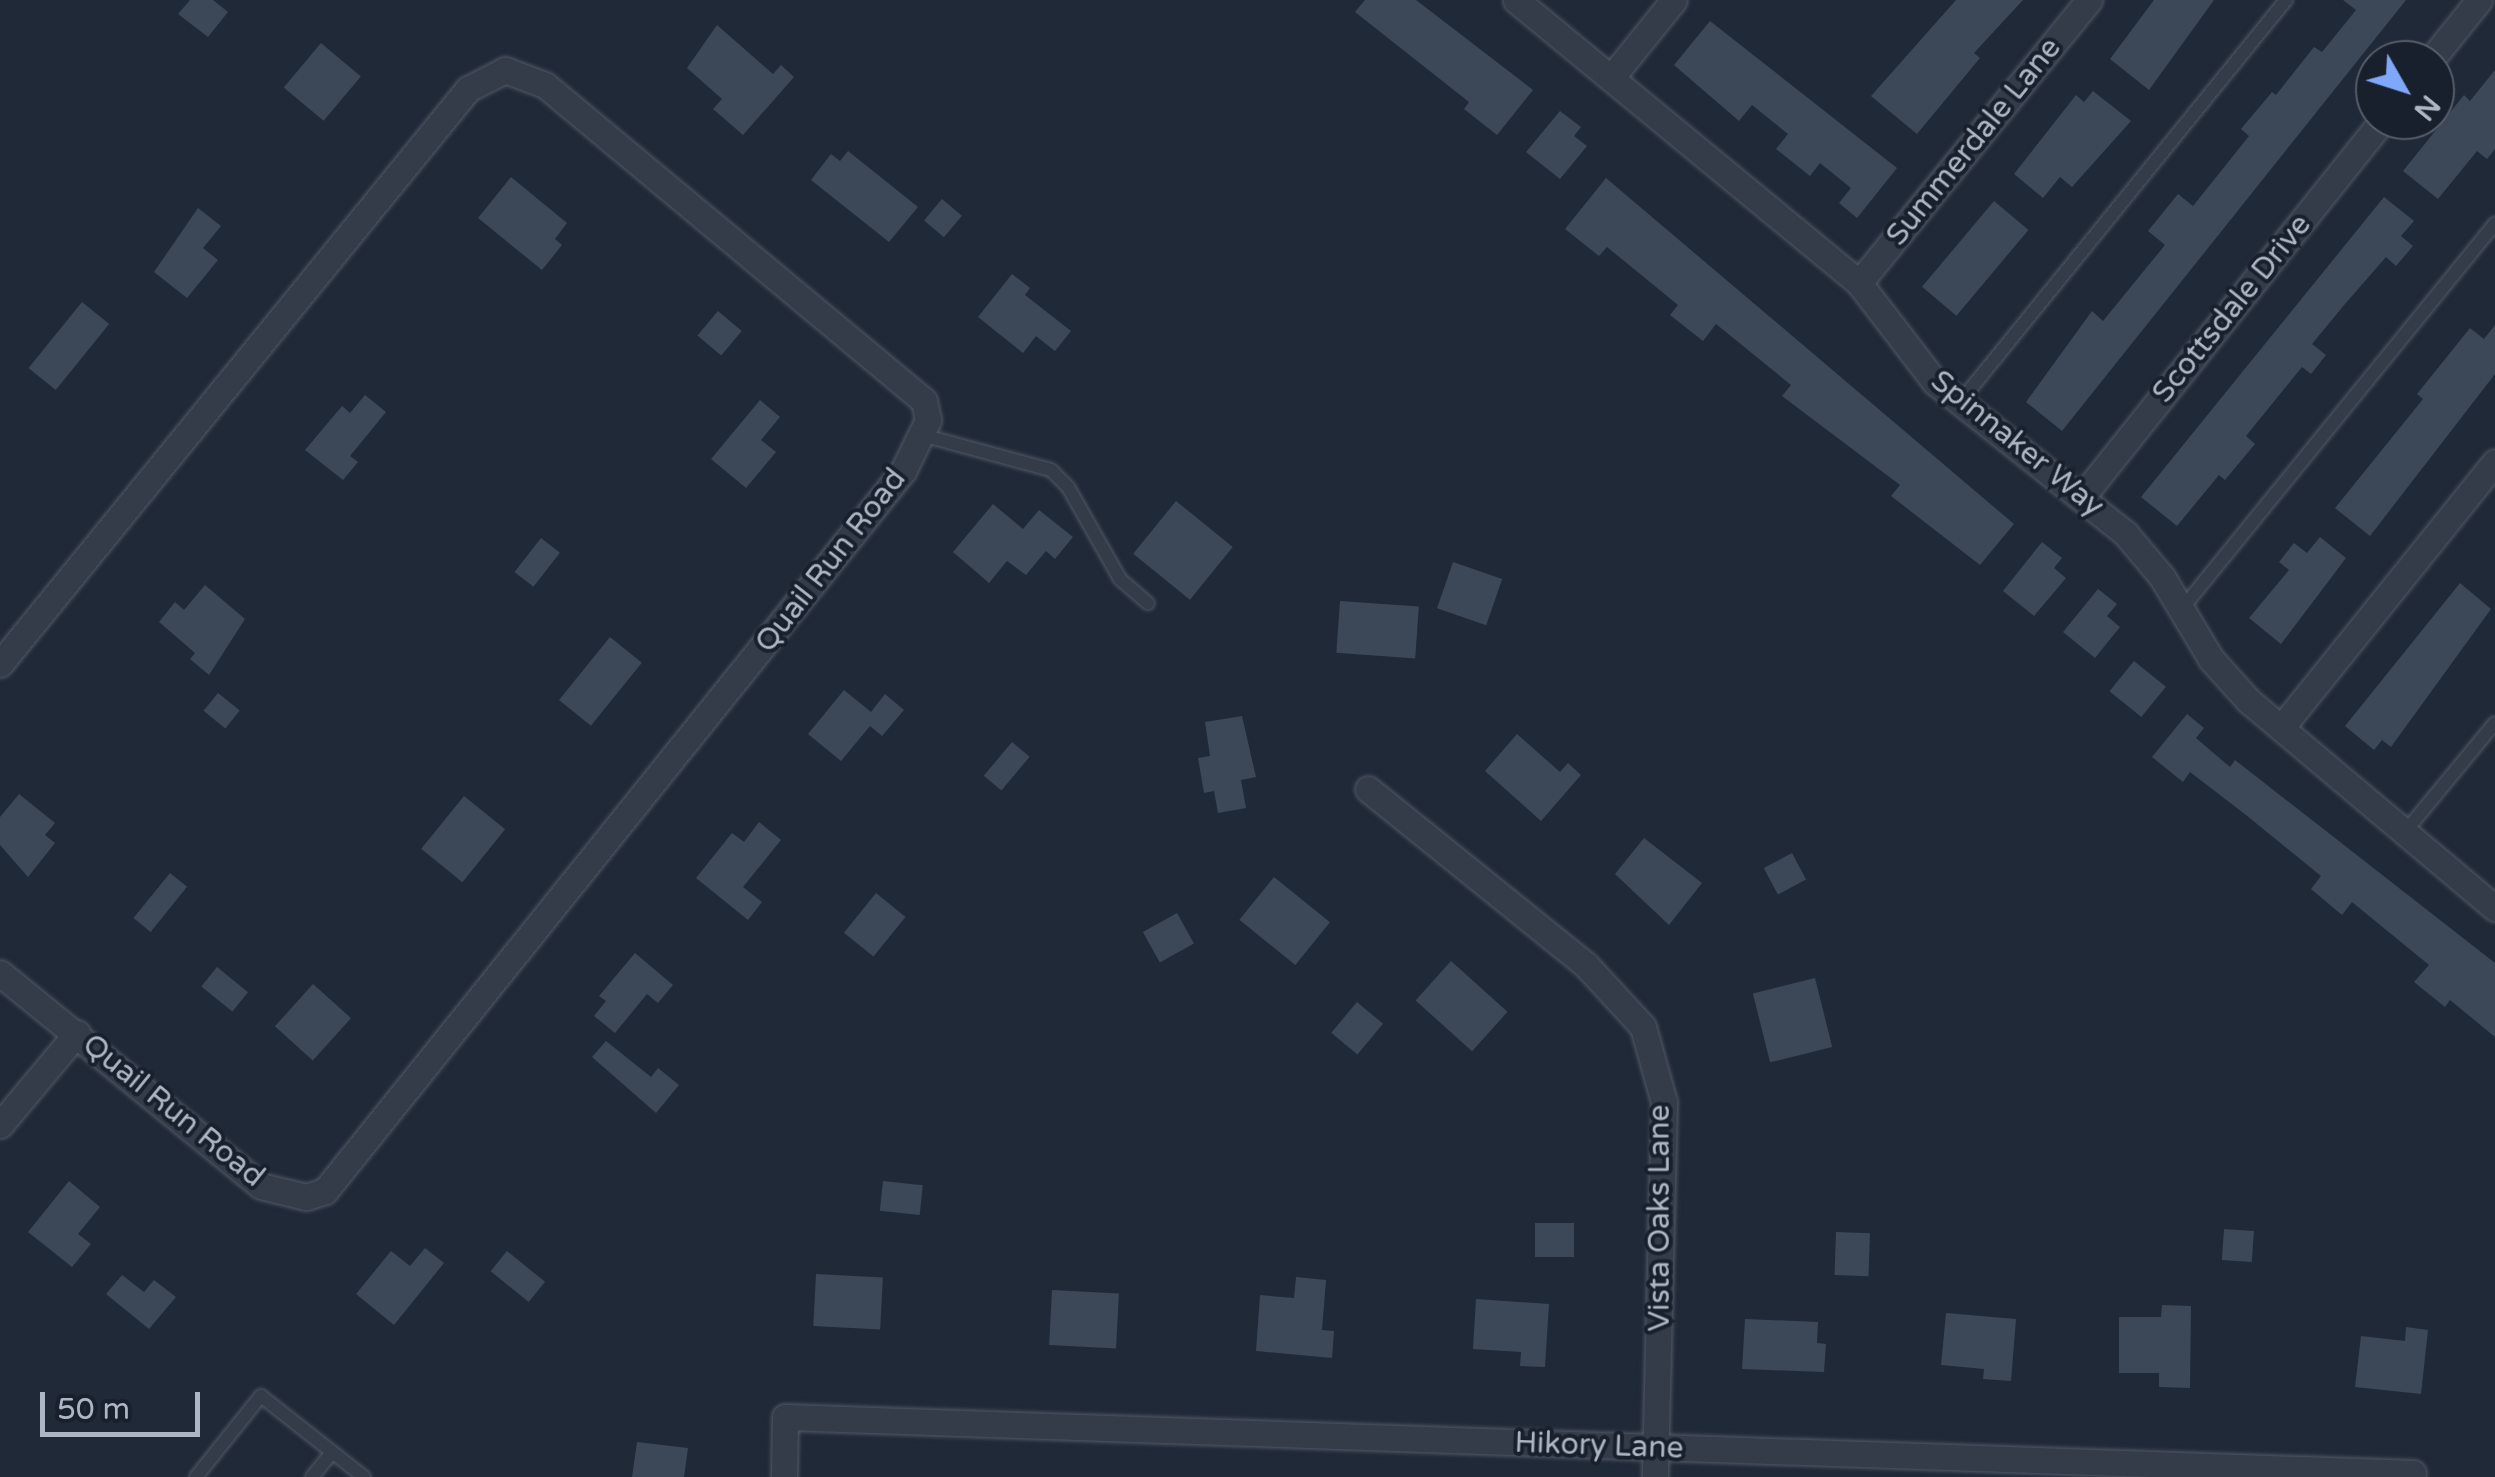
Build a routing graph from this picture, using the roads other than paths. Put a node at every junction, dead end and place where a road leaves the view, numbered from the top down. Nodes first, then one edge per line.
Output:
1 (1516, 0) edge
2 (1674, 0) edge
3 (2089, 0) edge
4 (2286, 0) edge
5 (2479, 0) edge
6 (2447, 40) edge
7 (1611, 78) junction
8 (2367, 140) edge
9 (2495, 224) edge
10 (1859, 283) junction
11 (1960, 402) junction
12 (922, 435) junction
13 (2495, 462) edge
14 (2081, 498) junction
15 (1148, 603) dead end
16 (2181, 610) junction
17 (0, 664) edge
18 (2495, 724) edge
19 (2281, 728) junction
20 (1368, 788) dead end
21 (2405, 832) junction
22 (2495, 908) edge
23 (0, 973) edge
24 (77, 1033) junction
25 (0, 1126) edge
26 (1656, 1448) junction
27 (332, 1452) junction
28 (2412, 1474) dead end
29 (196, 1477) edge
30 (312, 1477) edge
31 (364, 1477) edge
32 (784, 1477) edge
33 (1655, 1477) edge

1 - 7 street, Spinnaker Way
2 - 7 street
3 - 10 street, Summerdale Lane
4 - 11 lane
5 - 6 street
7 - 10 street, Spinnaker Way
8 - 14 street, Scottsdale Drive
9 - 16 lane
10 - 11 street, Spinnaker Way
11 - 14 street, Spinnaker Way
12 - 15 lane
12 - 17 street, Quail Run Road
12 - 24 street, Quail Run Road
13 - 19 street
14 - 16 street, Spinnaker Way
16 - 19 street, Spinnaker Way
18 - 21 lane
19 - 21 street, Spinnaker Way
20 - 26 street, Vista Oaks Lane
21 - 22 street, Spinnaker Way
23 - 24 street, Quail Run Road
24 - 25 street
26 - 28 street, Hikory Lane
26 - 32 street, Hikory Lane
26 - 33 street, Vista Oaks Lane
27 - 29 lane
27 - 30 lane
27 - 31 lane

